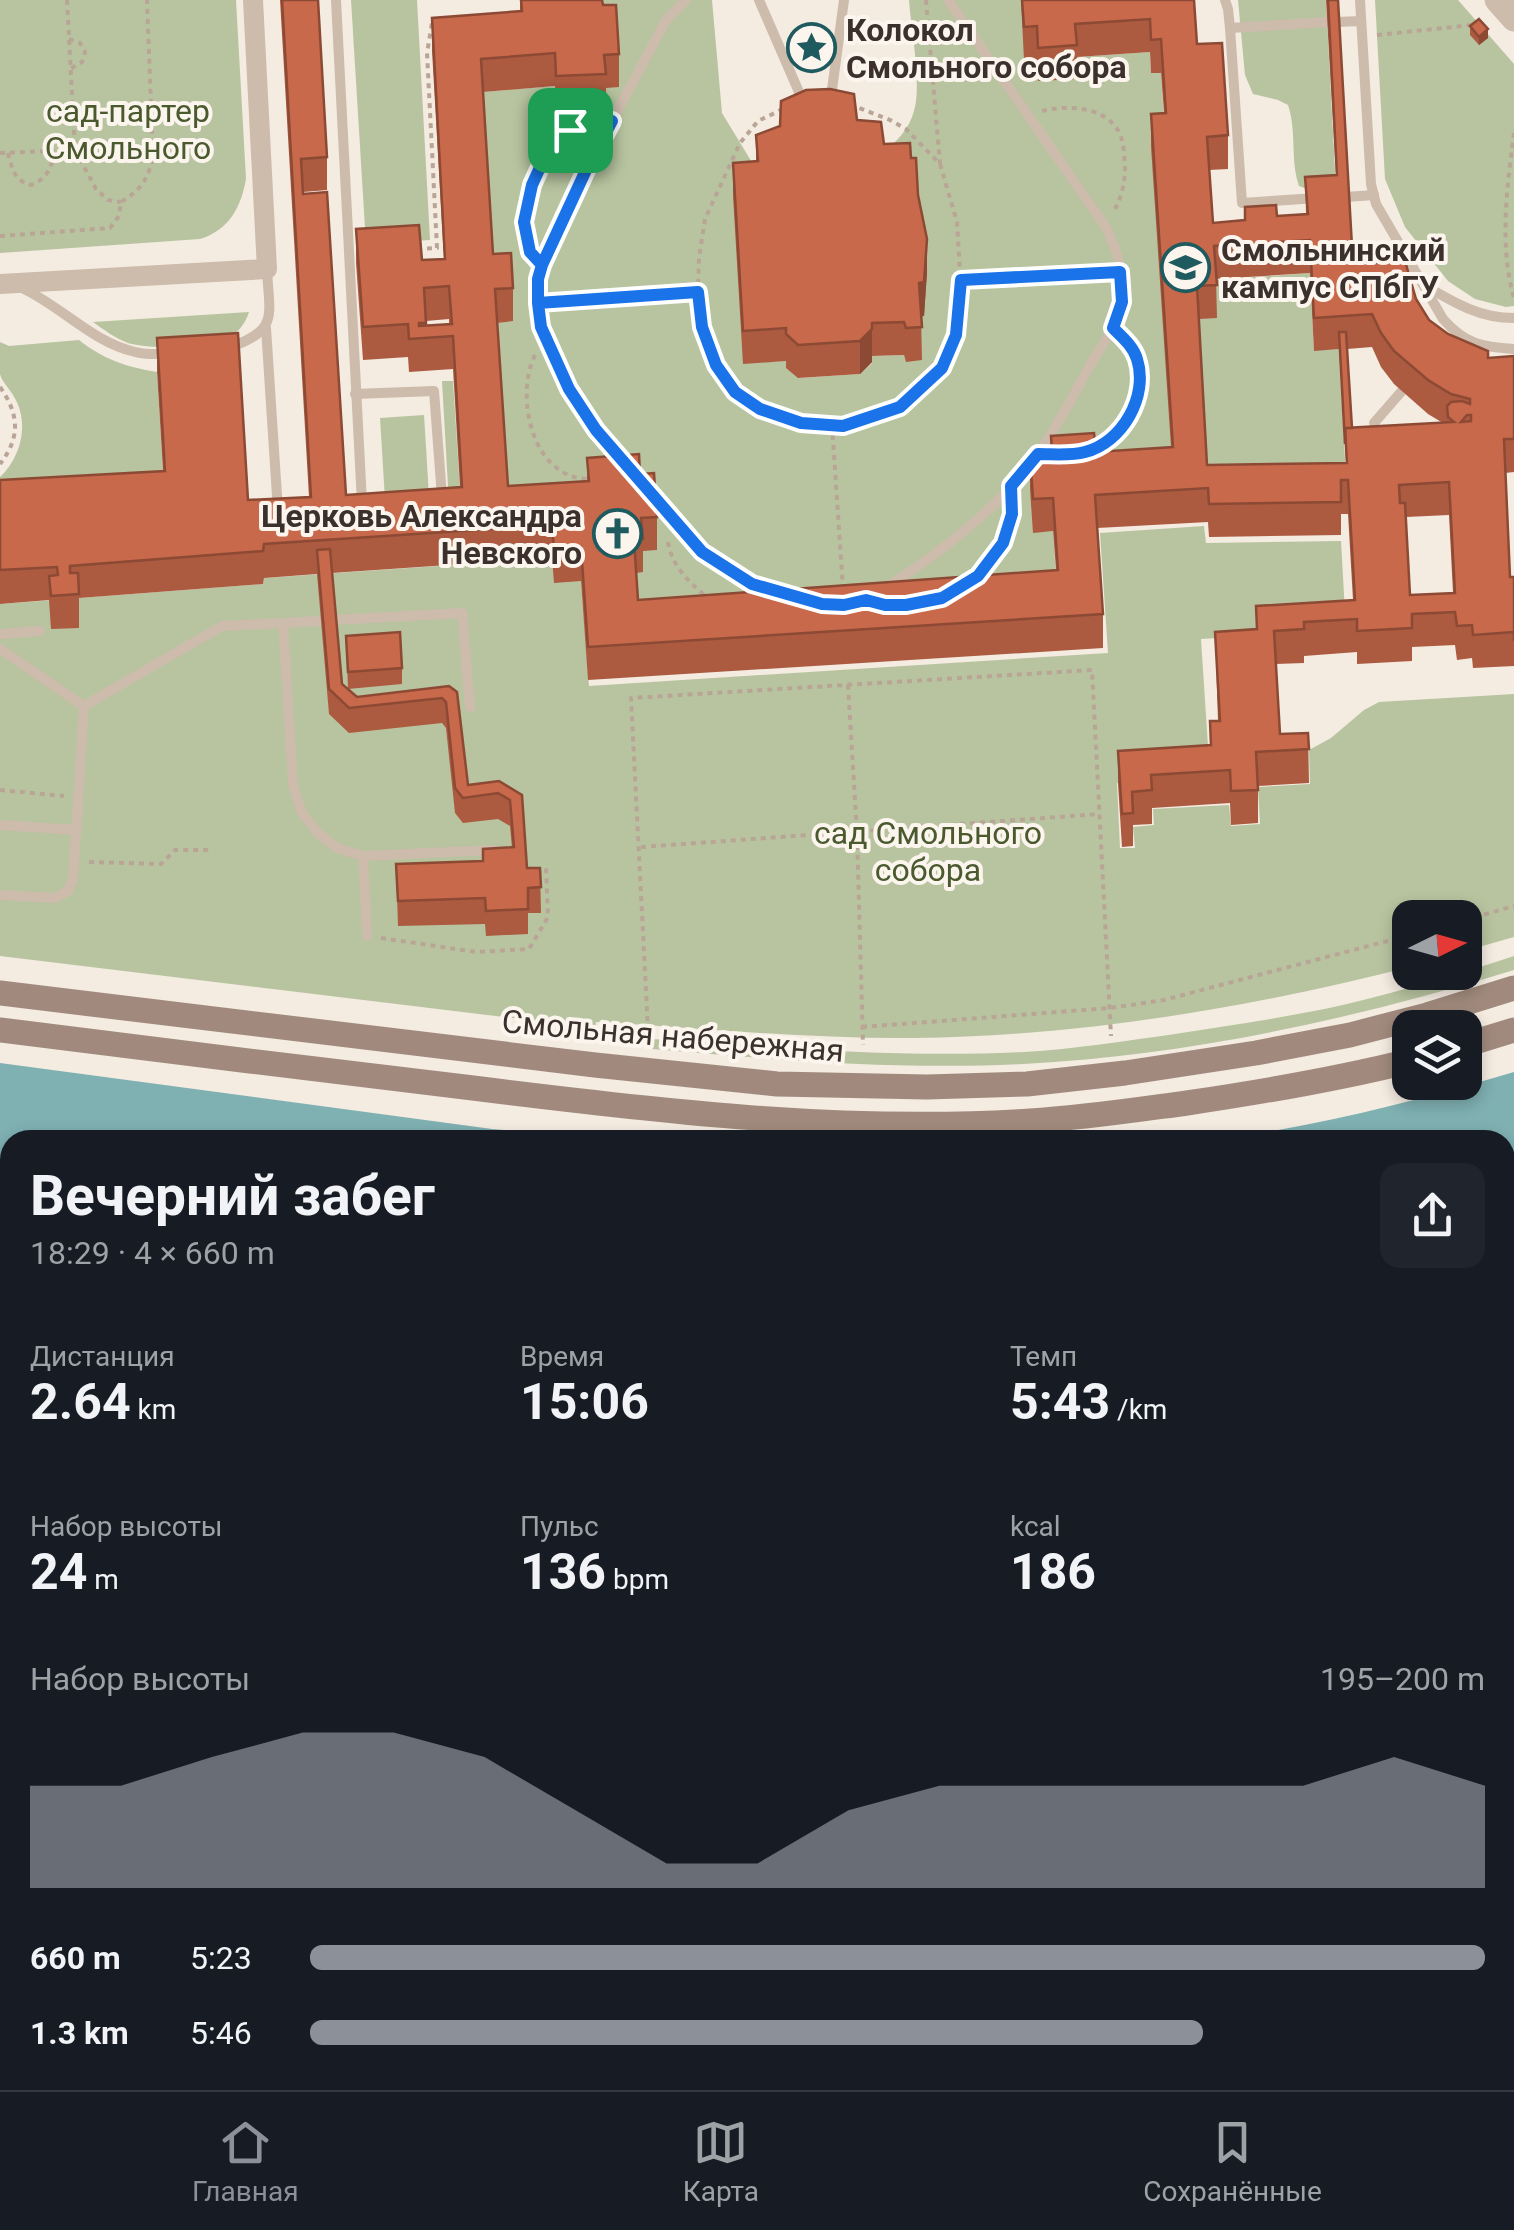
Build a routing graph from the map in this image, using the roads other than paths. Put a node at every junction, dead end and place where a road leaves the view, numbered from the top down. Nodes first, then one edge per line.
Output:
1 (253, 0) edge
2 (336, 0) edge
3 (686, 0) edge
4 (759, 0) edge
5 (844, 0) edge
6 (948, 0) edge
7 (1224, 0) edge
8 (1360, 0) edge
9 (1497, 0) edge
10 (1514, 19) edge
11 (1361, 20) junction
12 (1230, 28) junction
13 (1374, 196) junction
14 (267, 269) junction
15 (6, 284) edge
16 (1423, 285) junction
17 (1514, 318) edge
18 (266, 328) junction
19 (1454, 332) junction
20 (1445, 341) edge
21 (1514, 350) edge
22 (220, 351) edge
23 (180, 355) edge
24 (1402, 392) dead end
25 (356, 394) junction
26 (1374, 423) edge
27 (629, 471) edge
28 (642, 486) edge
29 (443, 509) edge
30 (278, 513) edge
31 (362, 513) edge
32 (879, 592) edge
33 (800, 597) edge
34 (334, 620) edge
35 (321, 621) edge
36 (283, 624) junction
37 (40, 631) dead end
38 (0, 634) edge
39 (0, 649) edge
40 (84, 706) junction
41 (470, 707) dead end
42 (0, 825) edge
43 (77, 830) junction
44 (494, 850) edge
45 (363, 856) junction
46 (0, 895) edge
47 (367, 936) road end
48 (1514, 988) edge
49 (0, 993) edge
50 (0, 1030) edge
51 (1514, 1030) edge
52 (1482, 1040) edge
53 (1392, 1065) edge

1 - 14 street
2 - 25 lane
3 - 27 lane
4 - 5 lane
6 - 32 lane
7 - 12 lane
8 - 11 lane
9 - 10 street
11 - 12 lane
11 - 13 lane
12 - 13 lane
13 - 16 lane
14 - 15 street
14 - 18 lane
15 - 23 lane
16 - 17 lane
16 - 19 lane
18 - 22 lane
18 - 30 lane
19 - 20 lane
19 - 21 lane
24 - 26 lane
25 - 29 lane
25 - 31 lane
28 - 33 lane
34 - 41 lane
35 - 36 lane
36 - 40 lane
36 - 45 lane
37 - 38 lane
39 - 40 lane
40 - 43 lane
42 - 43 lane
43 - 46 lane
44 - 45 lane
45 - 47 lane
48 - 49 main road, Смольная набережная
50 - 53 main road
51 - 52 main road

